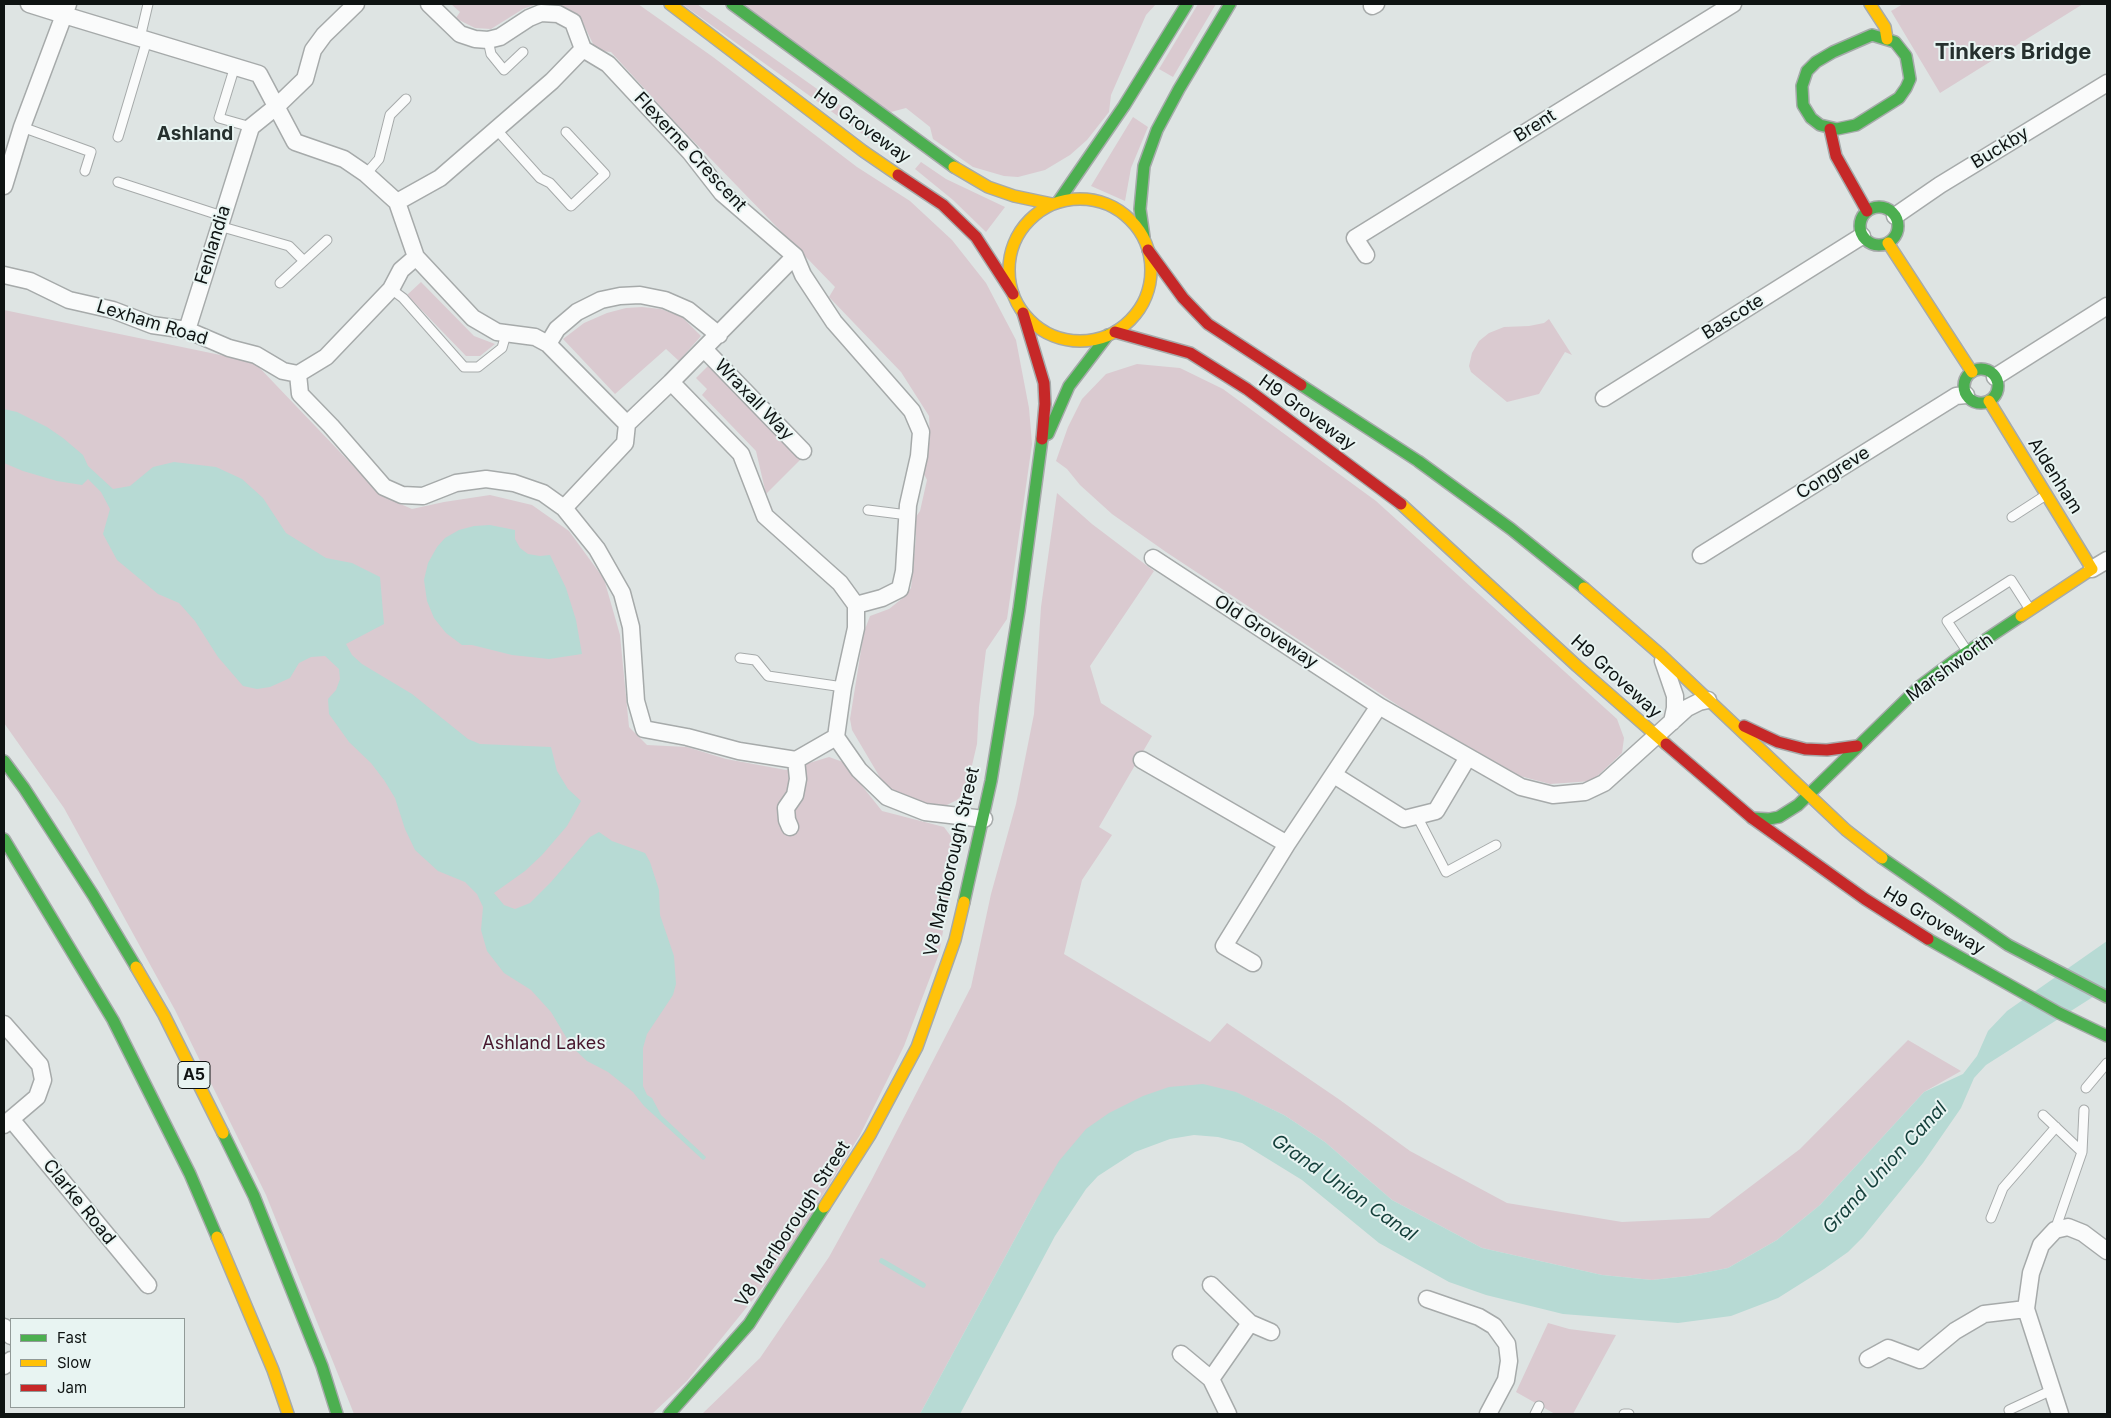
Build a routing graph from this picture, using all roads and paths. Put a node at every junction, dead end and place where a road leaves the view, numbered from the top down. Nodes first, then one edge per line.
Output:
1 (29, 4) edge
2 (148, 4) edge
3 (356, 4) edge
4 (429, 4) edge
5 (670, 4) edge
6 (732, 4) edge
7 (1187, 4) edge
8 (1230, 4) edge
9 (1733, 4) edge
10 (1870, 4) edge
11 (66, 9) edge
12 (1887, 38) junction
13 (143, 39) junction
14 (488, 40) junction
15 (583, 49) junction
16 (523, 52) dead end
17 (235, 66) junction
18 (2107, 83) edge
19 (406, 99) dead end
20 (277, 106) junction
21 (22, 127) junction
22 (250, 127) junction
23 (1830, 128) junction
24 (496, 129) junction
25 (566, 132) dead end
26 (118, 137) dead end
27 (85, 171) dead end
28 (366, 174) junction
29 (5, 177) edge
30 (118, 182) dead end
31 (397, 202) junction
32 (1055, 203) junction
33 (1867, 211) junction
34 (1895, 216) junction
35 (220, 221) junction
36 (1862, 236) junction
37 (327, 240) dead end
38 (1888, 243) junction
39 (1146, 245) junction
40 (1366, 255) dead end
41 (794, 256) junction
42 (416, 257) junction
43 (304, 261) junction
44 (4, 275) edge
45 (280, 283) dead end
46 (391, 289) junction
47 (1013, 294) junction
48 (2107, 306) edge
49 (1023, 313) junction
50 (187, 330) junction
51 (506, 334) junction
52 (1111, 334) junction
53 (719, 335) junction
54 (548, 344) junction
55 (704, 350) junction
56 (1972, 372) junction
57 (298, 374) junction
58 (1995, 377) junction
59 (671, 382) junction
60 (1966, 395) junction
61 (1604, 398) dead end
62 (1989, 401) junction
63 (627, 424) junction
64 (1041, 450) junction
65 (803, 451) dead end
66 (2046, 495) junction
67 (564, 508) junction
68 (868, 510) dead end
69 (908, 515) junction
70 (2012, 517) dead end
71 (1701, 555) dead end
72 (1154, 558) dead end
73 (2107, 560) edge
74 (2092, 569) junction
75 (856, 605) junction
76 (2031, 610) junction
77 (1967, 651) junction
78 (1661, 656) junction
79 (740, 658) dead end
80 (843, 687) junction
81 (1711, 703) junction
82 (1379, 706) junction
83 (1728, 718) junction
84 (1672, 722) junction
85 (1655, 736) junction
86 (836, 737) junction
87 (1857, 746) junction
88 (1468, 757) junction
89 (796, 760) junction
90 (1142, 760) dead end
91 (4, 761) edge
92 (1334, 775) junction
93 (1808, 795) junction
94 (1798, 805) junction
95 (1417, 816) junction
96 (1752, 818) junction
97 (984, 819) junction
98 (1796, 823) dead end
99 (790, 827) dead end
100 (4, 839) edge
101 (1802, 841) dead end
102 (1287, 844) junction
103 (1496, 845) dead end
104 (1814, 863) junction
105 (1253, 963) dead end
106 (2107, 997) edge
107 (4, 1024) edge
108 (2107, 1036) edge
109 (2107, 1063) edge
110 (2086, 1088) dead end
111 (2084, 1110) dead end
112 (2043, 1115) dead end
113 (7, 1122) edge
114 (2056, 1127) junction
115 (2082, 1152) junction
116 (1991, 1218) dead end
117 (2055, 1230) junction
118 (2107, 1251) edge
119 (148, 1285) dead end
120 (1211, 1285) dead end
121 (1427, 1299) dead end
122 (2026, 1309) junction
123 (1250, 1323) junction
124 (1271, 1332) dead end
125 (1180, 1354) dead end
126 (1868, 1360) dead end
127 (1211, 1379) junction
128 (2052, 1390) junction
129 (2009, 1410) dead end
130 (288, 1414) edge
131 (337, 1414) edge
132 (669, 1414) edge
133 (1228, 1414) edge
134 (1488, 1414) edge
135 (2060, 1414) edge

1 - 11 street
2 - 13 lane
3 - 20 street
4 - 14 street
5 - 47 main road, H9 Groveway
6 - 32 main road, H9 Groveway
7 - 32 main road
8 - 39 main road
9 - 40 street, Brent
10 - 12 main road
11 - 13 street
11 - 21 street
12 - 23 main road
12 - 23 main road
13 - 17 street
13 - 26 lane
14 - 15 street
14 - 16 lane
15 - 24 street
15 - 41 street, Flexerne Crescent
17 - 20 street
17 - 22 lane
18 - 34 street, Buckby
19 - 28 lane
20 - 22 street
20 - 28 street
21 - 27 lane
21 - 29 street
22 - 35 street, Fenlandia
23 - 33 main road
24 - 25 lane
24 - 31 street
28 - 31 street
30 - 35 lane
31 - 42 street
32 - 39 main road
32 - 47 main road
33 - 34 main road
33 - 36 main road
34 - 38 main road
35 - 43 lane
35 - 50 street, Fenlandia
36 - 38 main road
36 - 61 street, Bascote
37 - 43 lane
38 - 56 main road
39 - 52 main road
39 - 78 main road, H9 Groveway
41 - 53 street, Wraxall Way
41 - 69 street, Flexerne Crescent
42 - 46 street
42 - 51 street
43 - 45 lane
44 - 50 street, Lexham Road
46 - 51 lane
46 - 57 street
47 - 49 main road
48 - 58 street
49 - 52 main road
49 - 64 main road, V8 Marlborough Street
50 - 57 street, Lexham Road
51 - 54 street
52 - 64 main road, V8 Marlborough Street
52 - 85 main road, H9 Groveway
53 - 54 street, Wraxall Way
53 - 55 street, Wraxall Way
54 - 63 street
55 - 59 street, Wraxall Way
55 - 65 street, Wraxall Way
56 - 58 main road
56 - 60 main road
57 - 67 street
58 - 62 main road
59 - 63 street, Wraxall Way
59 - 75 street
60 - 62 main road
60 - 71 street, Congreve
62 - 66 main road, Aldenham
63 - 67 street
64 - 97 main road, V8 Marlborough Street
66 - 70 lane
66 - 74 main road, Aldenham
67 - 89 street
68 - 69 lane
69 - 75 street, Flexerne Crescent
72 - 82 street, Old Groveway
73 - 74 street, Marshworth
74 - 76 main road, Marshworth
75 - 80 street
76 - 77 main road, Marshworth
76 - 77 lane
77 - 87 main road, Marshworth
78 - 81 main road, H9 Groveway
78 - 84 street
79 - 80 lane
80 - 86 street
81 - 83 main road, H9 Groveway
81 - 84 street, Old Groveway
82 - 88 street, Old Groveway
82 - 92 street
83 - 87 main road
83 - 93 main road, H9 Groveway
84 - 85 street, Old Groveway
85 - 88 street, Old Groveway
85 - 96 main road, H9 Groveway
86 - 89 street
86 - 97 street
87 - 93 main road, Marshworth
88 - 95 street
89 - 99 street
90 - 102 street
91 - 131 main road, A5
92 - 95 street
92 - 102 street
93 - 94 main road, Marshworth
93 - 106 main road, H9 Groveway
94 - 96 main road, Marshworth
94 - 98 main road
95 - 103 lane
96 - 104 main road, H9 Groveway
97 - 132 main road, V8 Marlborough Street
100 - 130 main road
101 - 104 main road
102 - 105 street
104 - 108 main road, H9 Groveway
107 - 113 street, Clarke Road
109 - 110 lane
111 - 115 lane
112 - 114 lane
113 - 119 street, Clarke Road
114 - 115 lane
114 - 116 lane
115 - 117 lane
117 - 118 street
117 - 122 street
120 - 123 street
121 - 134 street
122 - 126 street
122 - 128 street
123 - 124 street
123 - 127 street
125 - 127 street
127 - 133 street
128 - 129 lane
128 - 135 street

